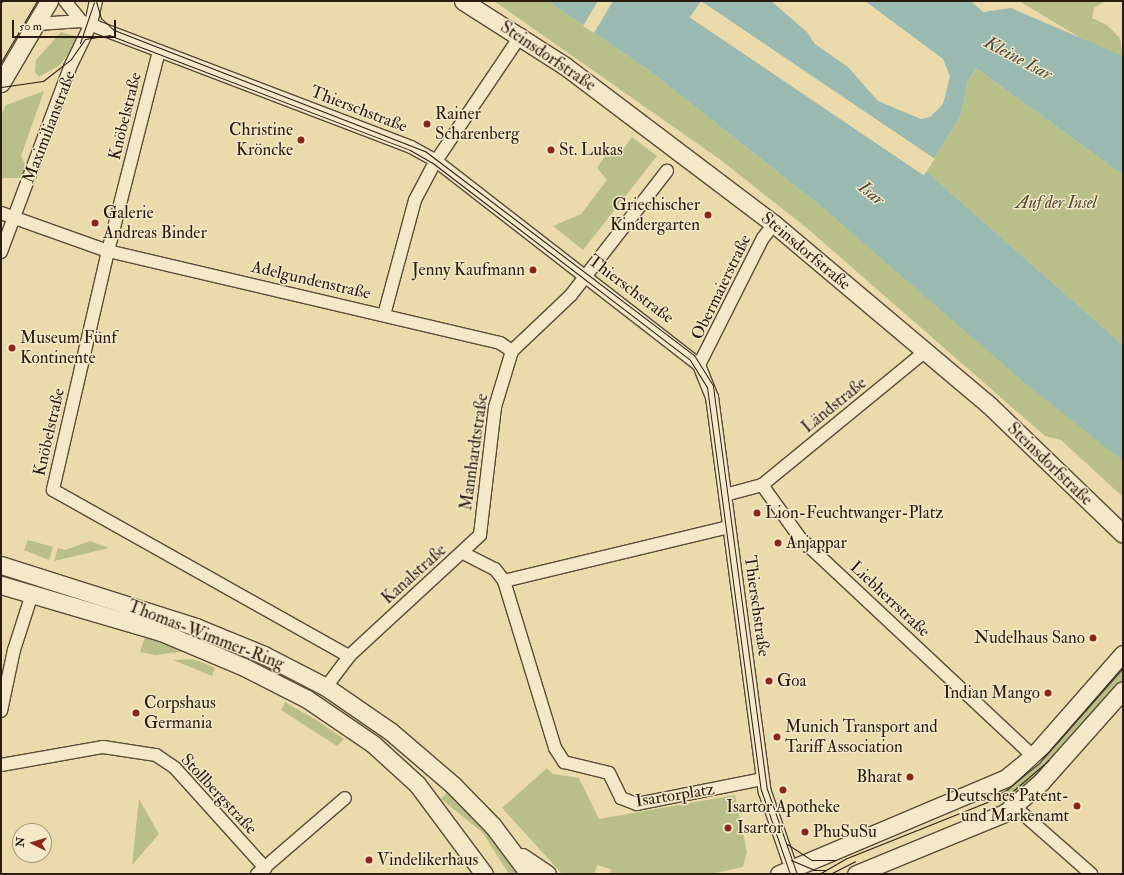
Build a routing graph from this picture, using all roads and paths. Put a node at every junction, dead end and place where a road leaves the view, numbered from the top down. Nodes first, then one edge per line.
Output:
1 (49, 1) edge
2 (65, 1) edge
3 (96, 1) edge
4 (463, 1) edge
5 (86, 23) junction
6 (38, 24) junction
7 (521, 35) junction
8 (159, 52) junction
9 (1, 84) edge
10 (436, 161) junction
11 (667, 171) dead end
12 (1, 213) edge
13 (14, 218) junction
14 (774, 224) junction
15 (108, 251) junction
16 (1, 252) edge
17 (585, 276) junction
18 (384, 315) junction
19 (512, 351) junction
20 (926, 351) junction
21 (699, 365) junction
22 (762, 485) junction
23 (725, 495) junction
24 (729, 527) junction
25 (1123, 534) edge
26 (463, 553) junction
27 (1, 566) edge
28 (504, 581) junction
29 (1, 585) edge
30 (32, 594) junction
31 (1123, 654) edge
32 (350, 656) junction
33 (326, 688) junction
34 (1123, 690) edge
35 (1, 711) edge
36 (1033, 756) junction
37 (559, 757) joint
38 (1, 765) edge
39 (763, 779) junction
40 (453, 785) junction
41 (345, 798) dead end
42 (433, 805) junction
43 (1014, 806) junction
44 (515, 852) junction
45 (261, 871) edge
46 (788, 872) edge
47 (484, 874) edge
48 (529, 874) edge
49 (547, 874) edge
50 (856, 874) edge
51 (1091, 874) edge

1 - 6 main road
2 - 5 street, Thierschstraße
3 - 5 street, Maximilianstraße
4 - 7 main road, Steinsdorfstraße
5 - 6 street, Thierschstraße
5 - 8 street, Thierschstraße
5 - 13 street, Maximilianstraße
6 - 9 main road
7 - 10 street
7 - 14 main road, Steinsdorfstraße
8 - 10 street, Thierschstraße
8 - 15 street, Knöbelstraße
10 - 17 street, Thierschstraße
10 - 18 street
11 - 17 street
12 - 13 street, Adelgundenstraße
13 - 15 street, Adelgundenstraße
13 - 16 street, Maximilianstraße
14 - 20 main road, Steinsdorfstraße
14 - 21 street, Obermaierstraße
15 - 18 street, Adelgundenstraße
15 - 32 street, Knöbelstraße
17 - 19 street
17 - 21 street, Thierschstraße
18 - 19 street, Adelgundenstraße
19 - 26 street, Mannhardtstraße
20 - 22 street, Ländstraße
20 - 25 main road, Steinsdorfstraße
21 - 23 street, Thierschstraße
22 - 23 street
22 - 36 street, Liebherrstraße
23 - 24 street, Thierschstraße
24 - 28 street
24 - 39 street, Thierschstraße
26 - 28 street, Kanalstraße
26 - 32 street, Kanalstraße
27 - 33 main road, Thomas-Wimmer-Ring
28 - 37 street, Kanalstraße
29 - 30 main road, Thomas-Wimmer-Ring
30 - 35 street
30 - 42 main road, Thomas-Wimmer-Ring
31 - 36 main road
32 - 33 street, Kanalstraße
33 - 40 main road, Thomas-Wimmer-Ring
34 - 43 main road
36 - 46 main road
37 - 39 street, Isartorplatz
38 - 45 street, Stollbergstraße
39 - 46 street, Thierschstraße
40 - 42 main road
40 - 44 main road, Thomas-Wimmer-Ring
41 - 45 street
42 - 47 main road, Thomas-Wimmer-Ring
43 - 50 main road
43 - 51 street
44 - 48 main road, Thomas-Wimmer-Ring
44 - 49 main road

